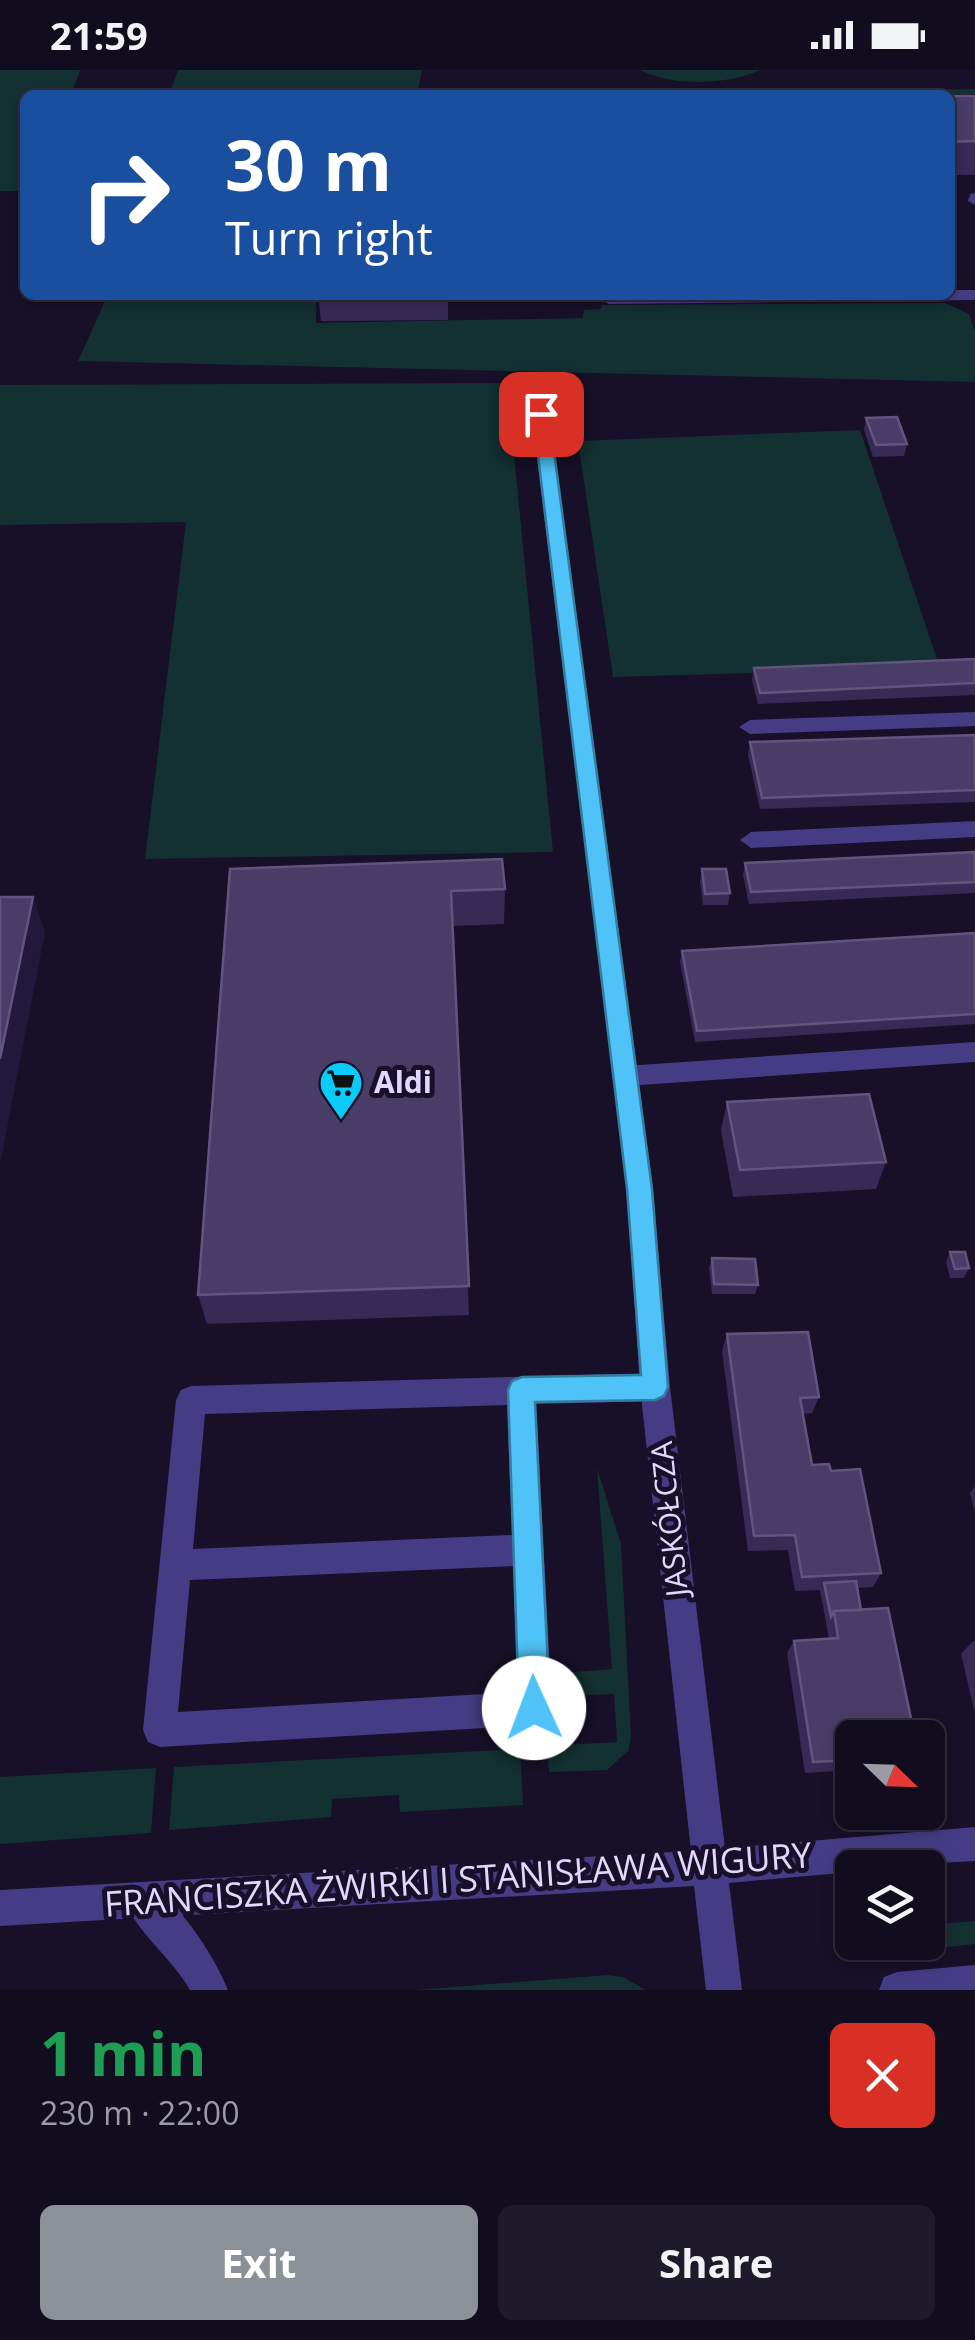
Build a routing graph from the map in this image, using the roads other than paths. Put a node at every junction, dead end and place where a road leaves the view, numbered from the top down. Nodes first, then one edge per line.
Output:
1 (538, 393) dead end
2 (975, 718) edge
3 (750, 727) dead end
4 (975, 829) edge
5 (751, 840) dead end
6 (975, 1052) edge
7 (626, 1076) junction
8 (655, 1387) junction
9 (522, 1390) junction
10 (528, 1550) junction
11 (176, 1565) junction
12 (975, 1844) edge
13 (711, 1869) junction
14 (142, 1900) junction
15 (0, 1908) edge
16 (975, 1983) edge
17 (210, 1990) edge
18 (724, 1990) edge
19 (897, 1990) edge

1 - 7 street, JASKÓŁCZA
2 - 3 street
4 - 5 street
6 - 7 street
7 - 8 street, JASKÓŁCZA
8 - 9 street
8 - 13 street, JASKÓŁCZA
9 - 10 street
9 - 11 street
10 - 11 street
10 - 11 street
12 - 13 street, FRANCISZKA ŻWIRKI I STANISŁAWA WIGURY
13 - 14 street, FRANCISZKA ŻWIRKI I STANISŁAWA WIGURY
13 - 18 street, JASKÓŁCZA
14 - 15 street, FRANCISZKA ŻWIRKI I STANISŁAWA WIGURY
14 - 17 street
16 - 19 street

